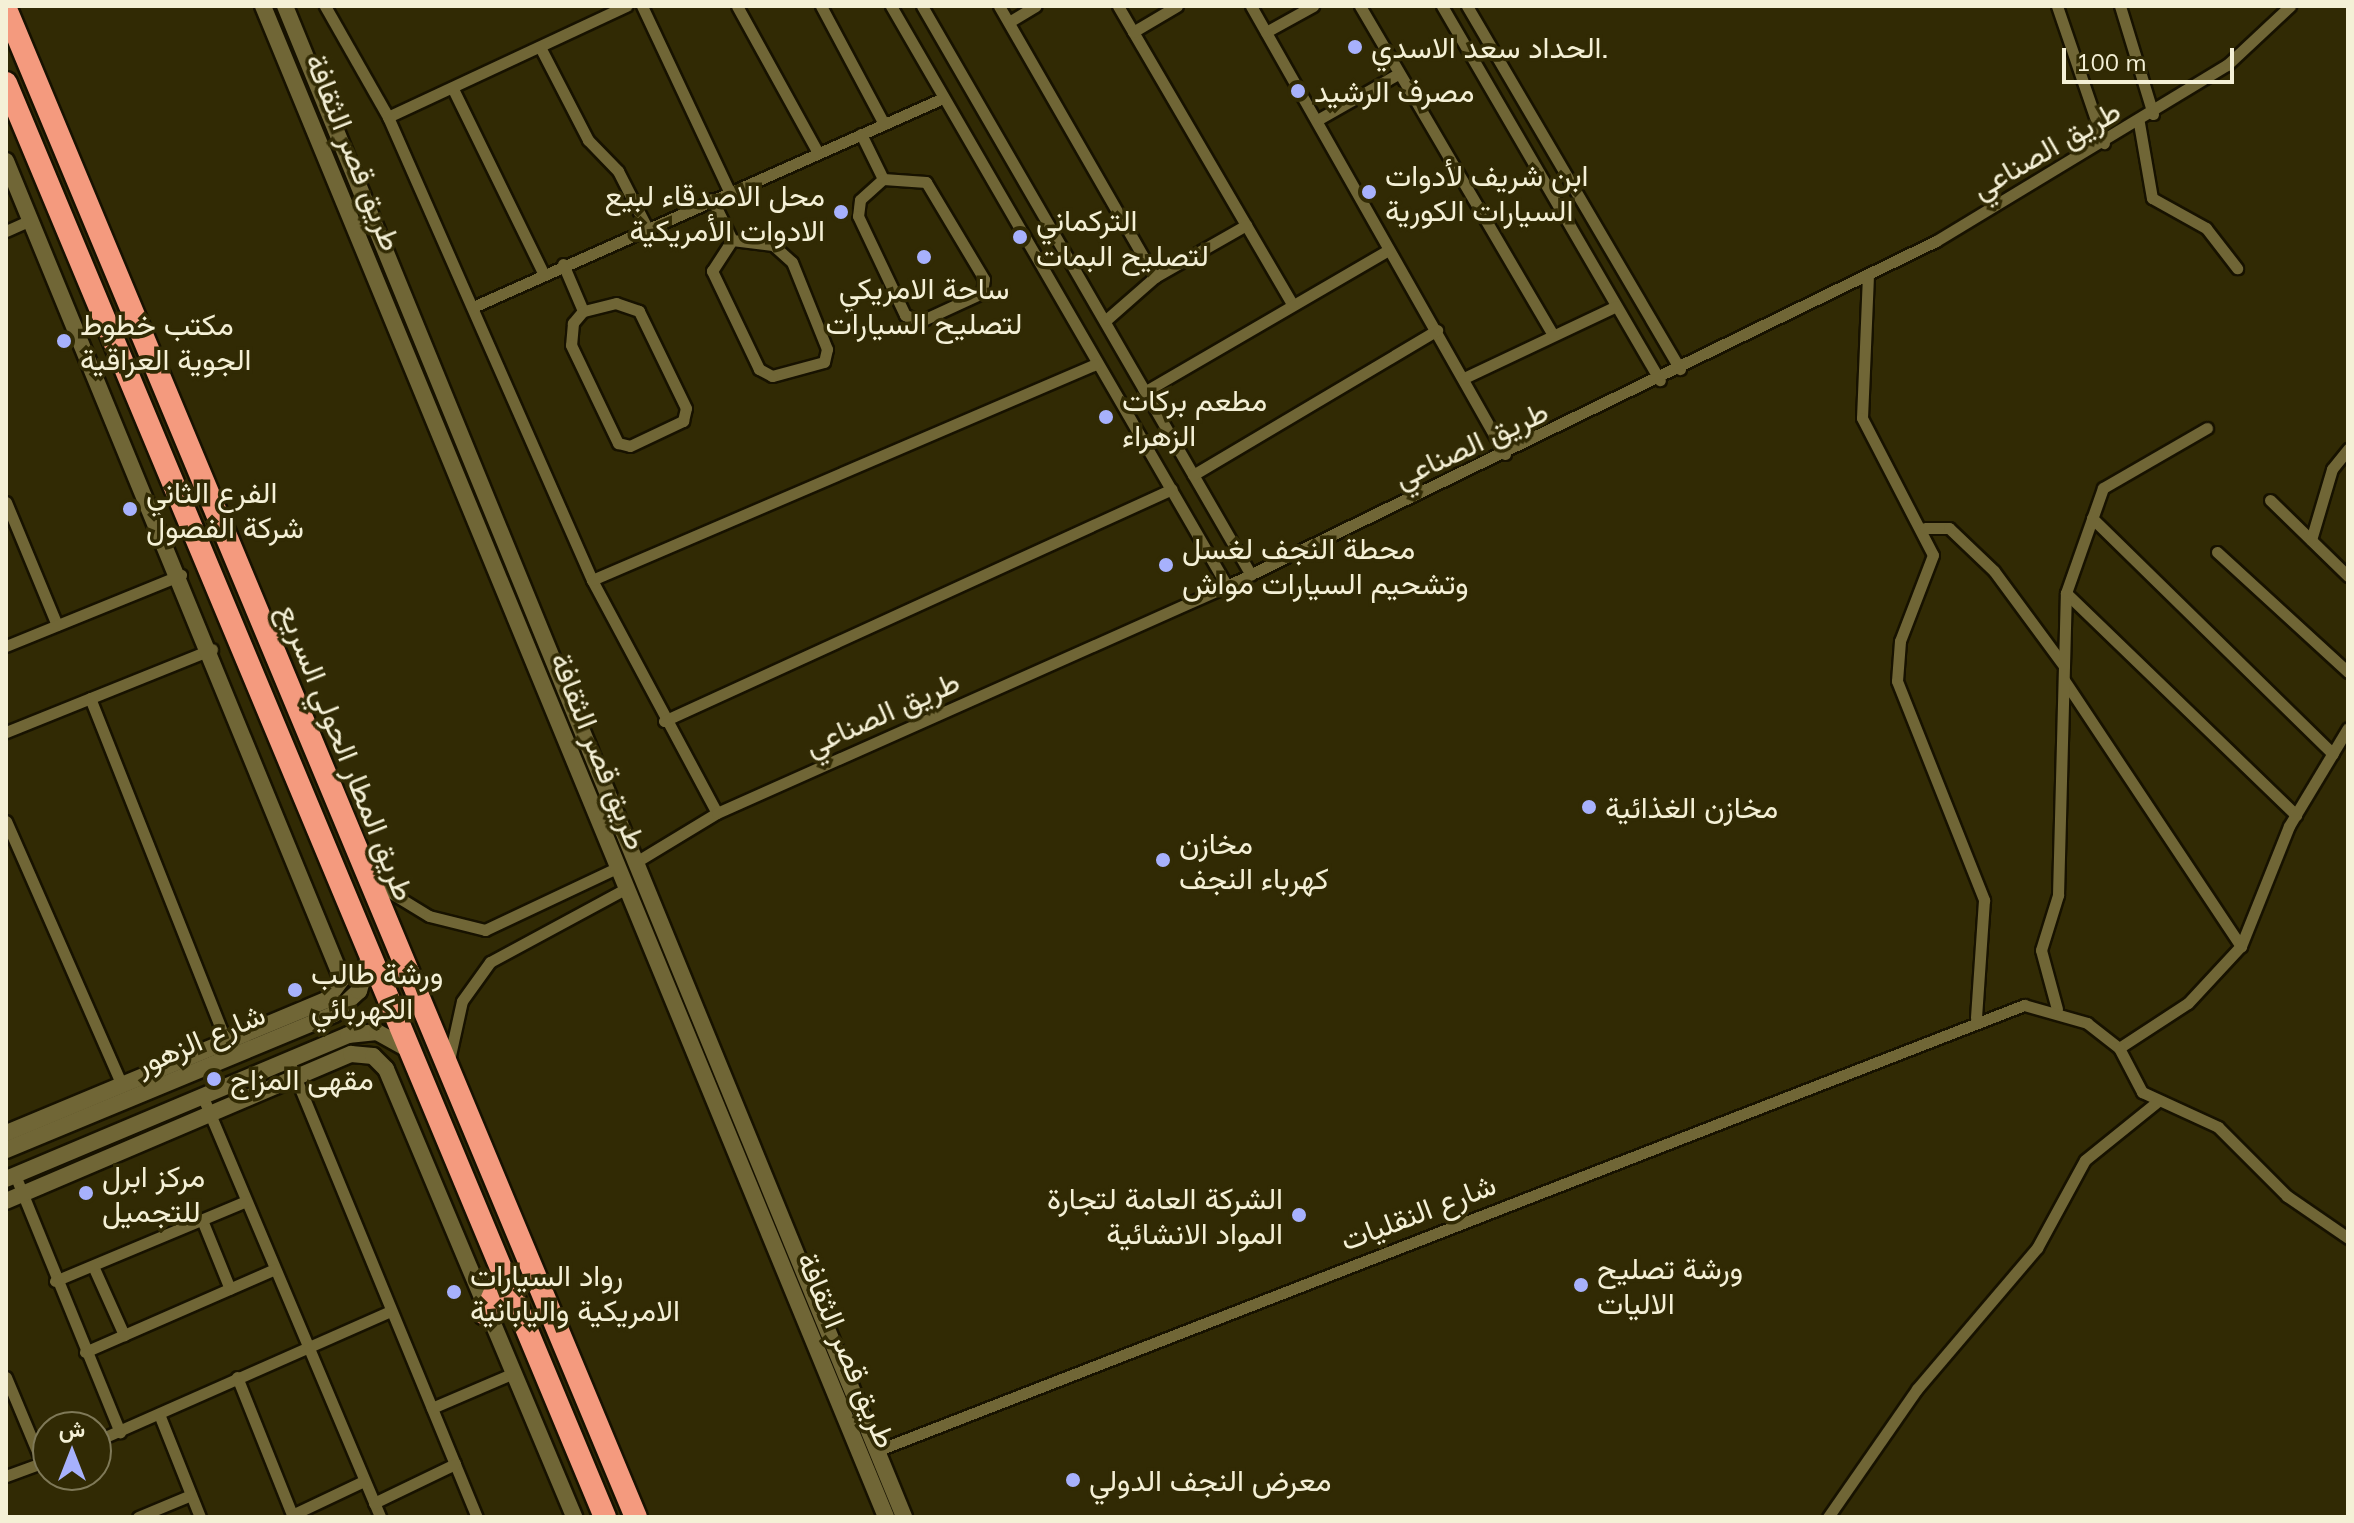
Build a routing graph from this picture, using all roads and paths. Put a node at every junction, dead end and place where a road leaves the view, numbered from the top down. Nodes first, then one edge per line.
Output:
1 (263, 6) edge
2 (325, 6) edge
3 (626, 6) edge
4 (642, 6) edge
5 (737, 6) edge
6 (821, 6) edge
7 (891, 6) edge
8 (922, 6) edge
9 (999, 6) edge
10 (1036, 6) edge
11 (1118, 6) edge
12 (1177, 6) edge
13 (1251, 6) edge
14 (1313, 6) edge
15 (1360, 6) edge
16 (1442, 6) edge
17 (1467, 6) edge
18 (2057, 6) edge
19 (2120, 6) edge
20 (2290, 6) edge
21 (289, 7) edge
22 (6, 9) edge
23 (1009, 22) junction
24 (1133, 32) junction
25 (1266, 32) junction
26 (540, 47) junction
27 (1398, 74) junction
28 (6, 83) edge
29 (453, 89) junction
30 (943, 98) junction
31 (2153, 114) junction
32 (54, 116) junction
33 (388, 117) junction
34 (1319, 119) junction
35 (2139, 123) junction
36 (884, 124) junction
37 (24, 127) junction
38 (861, 134) junction
39 (2104, 143) junction
40 (1549, 147) junction
41 (818, 153) junction
42 (1531, 159) junction
43 (6, 161) edge
44 (77, 171) junction
45 (883, 179) junction
46 (48, 183) junction
47 (729, 191) junction
48 (712, 199) junction
49 (31, 220) junction
50 (1246, 225) junction
51 (647, 228) junction
52 (6, 231) edge
53 (732, 240) junction
54 (1388, 250) junction
55 (563, 264) junction
56 (2237, 268) dead end
57 (543, 273) junction
58 (1868, 275) junction
59 (1155, 277) junction
60 (1292, 304) junction
61 (1616, 306) junction
62 (473, 307) junction
63 (583, 311) junction
64 (1106, 320) junction
65 (1437, 330) junction
66 (1551, 332) junction
67 (1096, 364) junction
68 (1680, 369) junction
69 (1464, 378) junction
70 (1660, 380) junction
71 (1146, 391) junction
72 (2207, 428) dead end
73 (2348, 449) edge
74 (1505, 454) junction
75 (1193, 475) junction
76 (1172, 489) junction
77 (2270, 500) dead end
78 (6, 502) edge
79 (2092, 518) junction
80 (1925, 528) junction
81 (2311, 540) junction
82 (2217, 552) dead end
83 (181, 575) junction
84 (1251, 575) junction
85 (2348, 576) edge
86 (592, 580) junction
87 (1227, 586) junction
88 (2066, 593) junction
89 (57, 625) junction
90 (6, 646) edge
91 (212, 649) junction
92 (2064, 666) junction
93 (2348, 672) edge
94 (2064, 680) junction
95 (90, 698) junction
96 (664, 721) junction
97 (2348, 728) edge
98 (6, 732) edge
99 (2333, 754) junction
100 (717, 813) junction
101 (2296, 815) junction
102 (6, 821) edge
103 (621, 823) junction
104 (601, 830) junction
105 (636, 862) junction
106 (617, 868) junction
107 (364, 875) junction
108 (625, 889) junction
109 (366, 938) junction
110 (2241, 946) junction
111 (2057, 1009) junction
112 (1976, 1018) junction
113 (706, 1032) junction
114 (688, 1042) junction
115 (236, 1043) junction
116 (2119, 1048) junction
117 (411, 1052) junction
118 (288, 1059) junction
119 (449, 1061) junction
120 (182, 1076) junction
121 (296, 1078) junction
122 (126, 1092) junction
123 (198, 1096) junction
124 (2157, 1102) junction
125 (210, 1114) junction
126 (141, 1121) junction
127 (6, 1133) edge
128 (6, 1150) edge
129 (10, 1177) edge
130 (22, 1195) junction
131 (6, 1201) edge
132 (246, 1201) junction
133 (202, 1220) junction
134 (2348, 1238) edge
135 (93, 1266) junction
136 (275, 1269) junction
137 (503, 1274) junction
138 (55, 1281) junction
139 (230, 1289) junction
140 (391, 1311) junction
141 (485, 1314) junction
142 (124, 1335) junction
143 (308, 1347) junction
144 (85, 1352) junction
145 (509, 1375) junction
146 (237, 1377) junction
147 (7, 1380) edge
148 (432, 1408) junction
149 (159, 1414) junction
150 (120, 1432) junction
151 (32, 1434) edge
152 (112, 1435) edge
153 (876, 1451) junction
154 (455, 1464) junction
155 (32, 1467) edge
156 (6, 1476) edge
157 (364, 1481) junction
158 (191, 1495) junction
159 (374, 1503) junction
160 (292, 1516) edge
161 (138, 1517) edge
162 (200, 1517) edge
163 (380, 1517) edge
164 (477, 1517) edge
165 (574, 1517) edge
166 (605, 1517) edge
167 (636, 1517) edge
168 (886, 1517) edge
169 (904, 1517) edge
170 (1828, 1517) edge

1 - 104 street, طريق قصر الثقافة
2 - 33 street
3 - 26 street
4 - 47 street
5 - 41 street
6 - 36 street
7 - 30 street
8 - 64 street
9 - 23 street
10 - 23 street
11 - 24 street
12 - 24 street
13 - 25 street
14 - 25 street
15 - 27 street
16 - 42 street
17 - 40 street
18 - 39 street
19 - 31 street
20 - 31 street, طريق الصناعي
21 - 103 street, طريق قصر الثقافة
22 - 32 highway, طريق المطار الحولي السريع
23 - 59 street
24 - 50 street
25 - 34 street
26 - 29 street
26 - 51 street
27 - 34 street
27 - 66 street
28 - 37 highway, طريق المطار الحولي السريع
29 - 33 street
29 - 57 street
30 - 36 street
30 - 67 street
31 - 35 street, طريق الصناعي
32 - 37 highway
32 - 44 highway, طريق المطار الحولي السريع
33 - 62 street
34 - 54 street
35 - 39 street, طريق الصناعي
35 - 56 street
36 - 38 street
37 - 46 highway, طريق المطار الحولي السريع
38 - 41 street
38 - 45 street
39 - 58 street, طريق الصناعي
40 - 42 street
40 - 68 street
41 - 47 street
42 - 61 street
43 - 49 street
44 - 46 highway
44 - 107 highway, طريق المطار الحولي السريع
45 - 45 street
46 - 109 highway, طريق المطار الحولي السريع
47 - 48 street
48 - 51 street
48 - 53 street
49 - 52 street
49 - 83 street
50 - 59 street
50 - 60 street
51 - 55 street
53 - 53 street
54 - 60 street
54 - 65 street
55 - 57 street
55 - 63 street
57 - 62 street
58 - 68 street, طريق الصناعي
58 - 80 street
59 - 64 street
60 - 71 street
61 - 66 street
61 - 70 street
62 - 86 street
63 - 63 street
64 - 71 street
65 - 69 street
65 - 75 street
66 - 69 street
67 - 76 street
67 - 86 street
68 - 70 street, طريق الصناعي
69 - 74 street
70 - 74 street, طريق الصناعي
71 - 75 street
72 - 79 street
73 - 81 street
74 - 84 street, طريق الصناعي
75 - 84 street
76 - 87 street
76 - 96 street
77 - 81 street
78 - 89 street
79 - 88 street
79 - 99 street
80 - 92 street
80 - 112 street
81 - 85 street
82 - 93 street
83 - 89 street
83 - 91 street
84 - 87 street, طريق الصناعي
86 - 96 street
87 - 100 street, طريق الصناعي
88 - 92 street
88 - 101 street
89 - 90 street
91 - 95 street
91 - 115 street
92 - 94 street
94 - 110 street
94 - 111 street
95 - 98 street
95 - 115 street
96 - 100 street
97 - 99 street
99 - 101 street
100 - 105 street, طريق الصناعي
101 - 110 street
102 - 122 street
103 - 104 street
103 - 105 street, طريق قصر الثقافة
104 - 106 street, طريق قصر الثقافة
105 - 113 street, طريق قصر الثقافة
106 - 107 street
106 - 108 street, طريق قصر الثقافة
107 - 119 highway, طريق المطار الحولي السريع
108 - 114 street, طريق قصر الثقافة
108 - 119 street
109 - 115 street, شارع الزهور
109 - 117 highway, طريق المطار الحولي السريع
110 - 116 street
111 - 112 street, شارع النقليات
111 - 116 street
112 - 153 street, شارع النقليات
113 - 114 street
113 - 153 street, طريق قصر الثقافة
114 - 168 street, طريق قصر الثقافة
115 - 120 street, شارع الزهور
115 - 122 street
116 - 124 street
117 - 118 street, شارع الزهور
117 - 137 highway, طريق المطار الحولي السريع
118 - 121 street
118 - 123 street, شارع الزهور
119 - 167 highway, طريق المطار الحولي السريع
120 - 122 street, شارع الزهور
120 - 123 street
121 - 125 street
121 - 140 street
121 - 141 street
122 - 126 street
122 - 127 street
122 - 128 street, شارع الزهور
123 - 125 street
123 - 126 street, شارع الزهور
124 - 134 street
124 - 170 street
125 - 130 street
125 - 132 street
126 - 129 street, شارع الزهور
129 - 130 street
130 - 131 street
130 - 138 street
132 - 133 street
132 - 136 street
133 - 135 street
133 - 139 street
135 - 138 street
135 - 142 street
136 - 139 street
136 - 143 street
137 - 141 highway
137 - 166 highway, طريق المطار الحولي السريع
138 - 144 street
139 - 142 street
140 - 143 street
140 - 148 street
141 - 145 street
142 - 144 street
143 - 146 street
143 - 157 street
144 - 150 street
145 - 148 street
145 - 165 street
146 - 149 street
146 - 160 street
147 - 151 street
148 - 154 street
149 - 150 street
149 - 158 street
150 - 152 street
153 - 169 street, طريق قصر الثقافة
154 - 159 street
154 - 164 street
155 - 156 street
157 - 159 street
157 - 160 street
158 - 161 street
158 - 162 street
159 - 163 street

